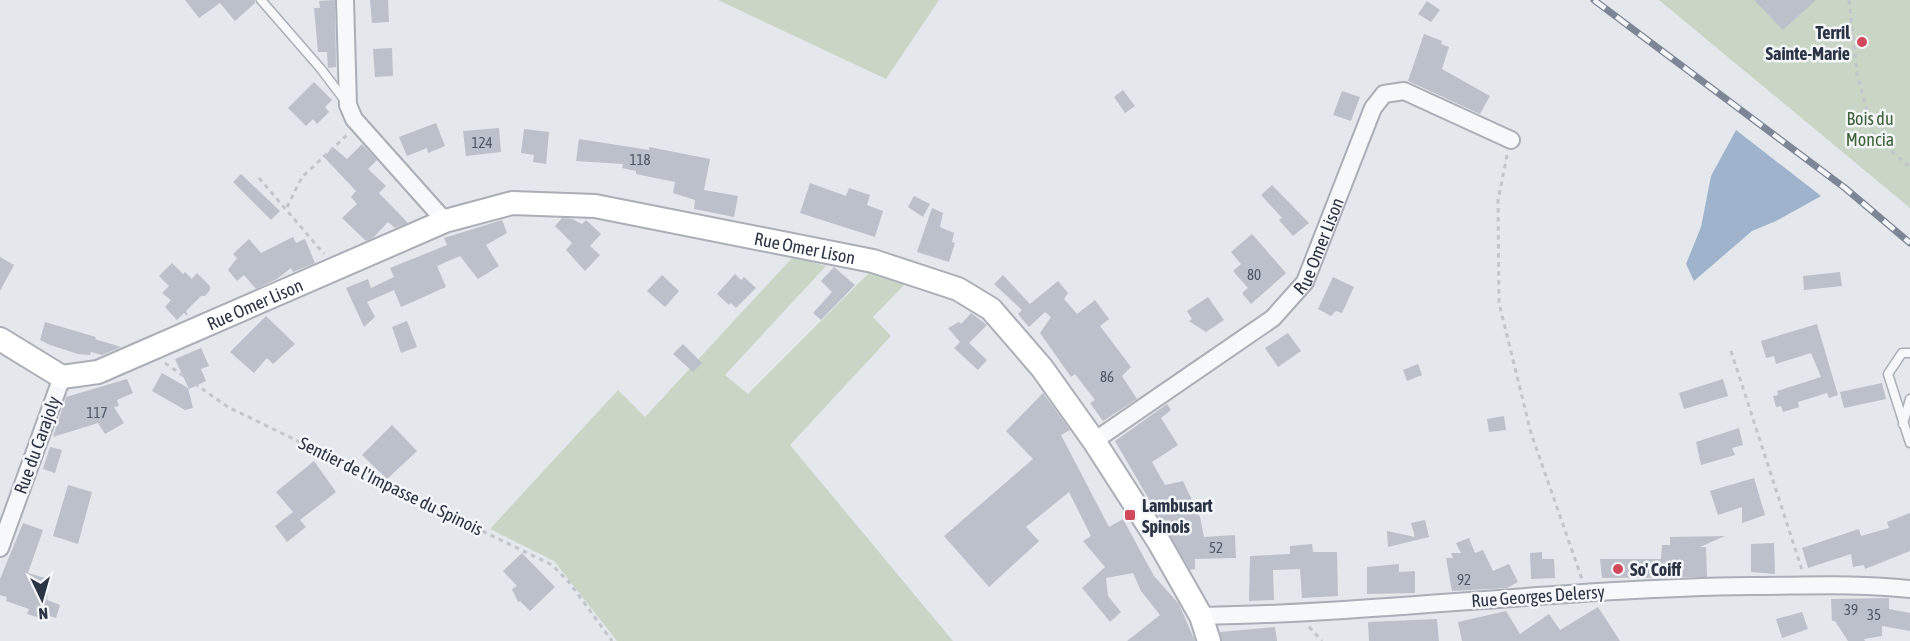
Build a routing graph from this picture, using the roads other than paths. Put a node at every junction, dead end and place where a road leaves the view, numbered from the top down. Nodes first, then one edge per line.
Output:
1 (261, 0) edge
2 (345, 0) edge
3 (348, 105) junction
4 (1511, 140) road end
5 (445, 221) junction
6 (0, 339) edge
7 (1910, 353) edge
8 (62, 377) junction
9 (1910, 399) edge
10 (1903, 424) junction
11 (1094, 441) junction
12 (1910, 443) edge
13 (0, 548) edge
14 (1910, 589) edge
15 (1201, 616) junction
16 (1209, 641) edge

1 - 3 lane
2 - 3 street
3 - 5 street
4 - 11 street, Rue Omer Lison
5 - 8 street, Rue Omer Lison
5 - 11 street, Rue Omer Lison
6 - 8 street
7 - 10 lane
8 - 13 street, Rue du Carajoly
9 - 10 lane
10 - 12 lane
11 - 15 street, Rue Omer Lison
14 - 15 street, Rue Georges Delersy
15 - 16 street, Rue Omer Lison

